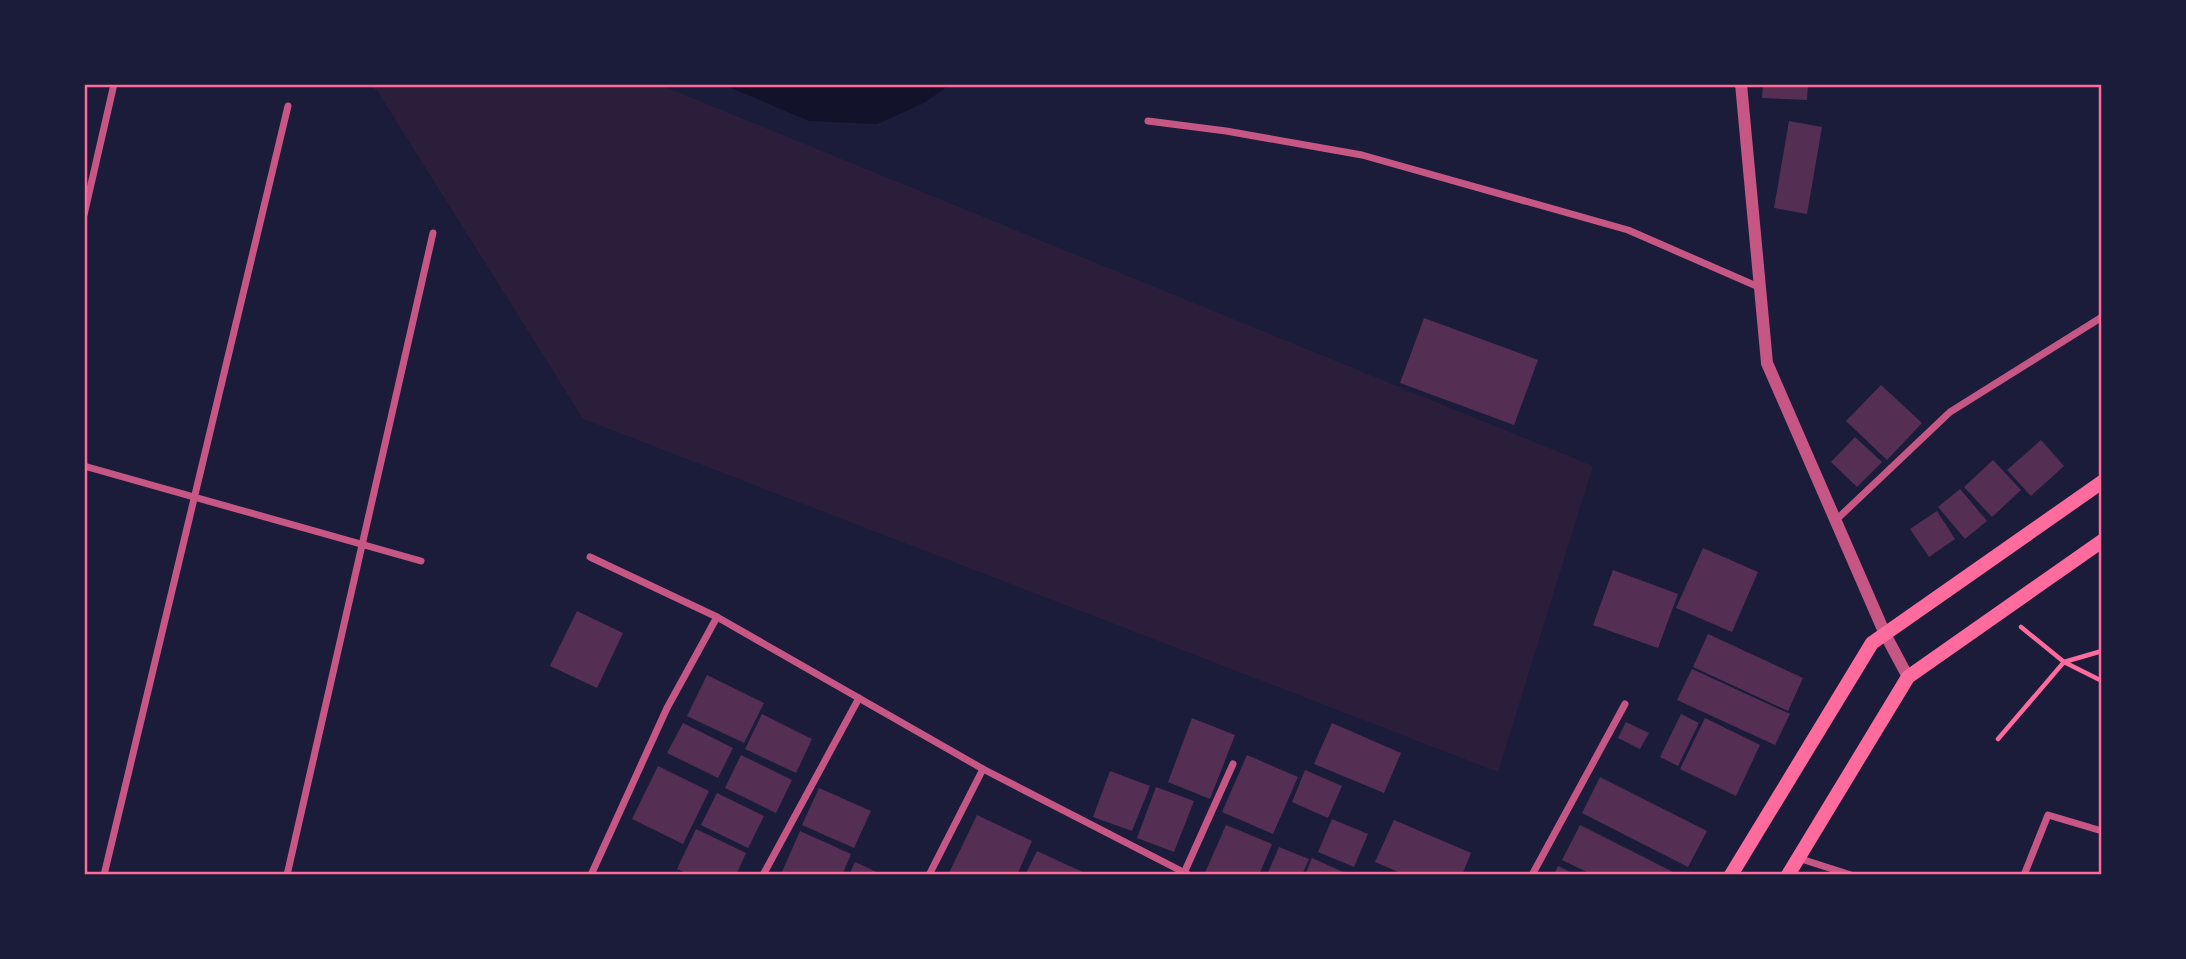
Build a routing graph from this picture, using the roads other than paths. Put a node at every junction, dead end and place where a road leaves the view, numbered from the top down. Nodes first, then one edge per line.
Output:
1 (114, 84) edge
2 (1741, 84) edge
3 (288, 106) dead end
4 (1148, 121) dead end
5 (84, 215) edge
6 (433, 233) dead end
7 (1762, 288) junction
8 (2102, 317) edge
9 (84, 466) edge
10 (2102, 482) edge
11 (194, 497) junction
12 (1836, 520) junction
13 (2102, 541) edge
14 (362, 544) junction
15 (590, 557) dead end
16 (421, 561) dead end
17 (717, 617) junction
18 (1885, 634) junction
19 (1908, 677) junction
20 (859, 698) junction
21 (1625, 704) dead end
22 (1233, 764) dead end
23 (983, 769) junction
24 (2102, 831) edge
25 (1798, 858) junction
26 (1187, 874) edge
27 (104, 875) edge
28 (287, 875) edge
29 (592, 875) edge
30 (763, 875) edge
31 (929, 875) edge
32 (1532, 875) edge
33 (1731, 875) edge
34 (1788, 875) edge
35 (1851, 875) edge
36 (2024, 875) edge

1 - 5 street
2 - 7 street
3 - 11 street
4 - 7 street
6 - 14 street
7 - 12 street
8 - 12 street
9 - 11 street
10 - 18 main road
11 - 14 street
11 - 27 street
12 - 18 street
13 - 19 main road
14 - 16 street
14 - 28 street
15 - 17 street
17 - 20 street
17 - 29 street
18 - 19 street
18 - 33 main road
19 - 25 main road
20 - 23 street
20 - 30 street
21 - 32 street
22 - 26 street
23 - 26 street
23 - 31 street
24 - 36 street
25 - 34 main road
25 - 35 street

